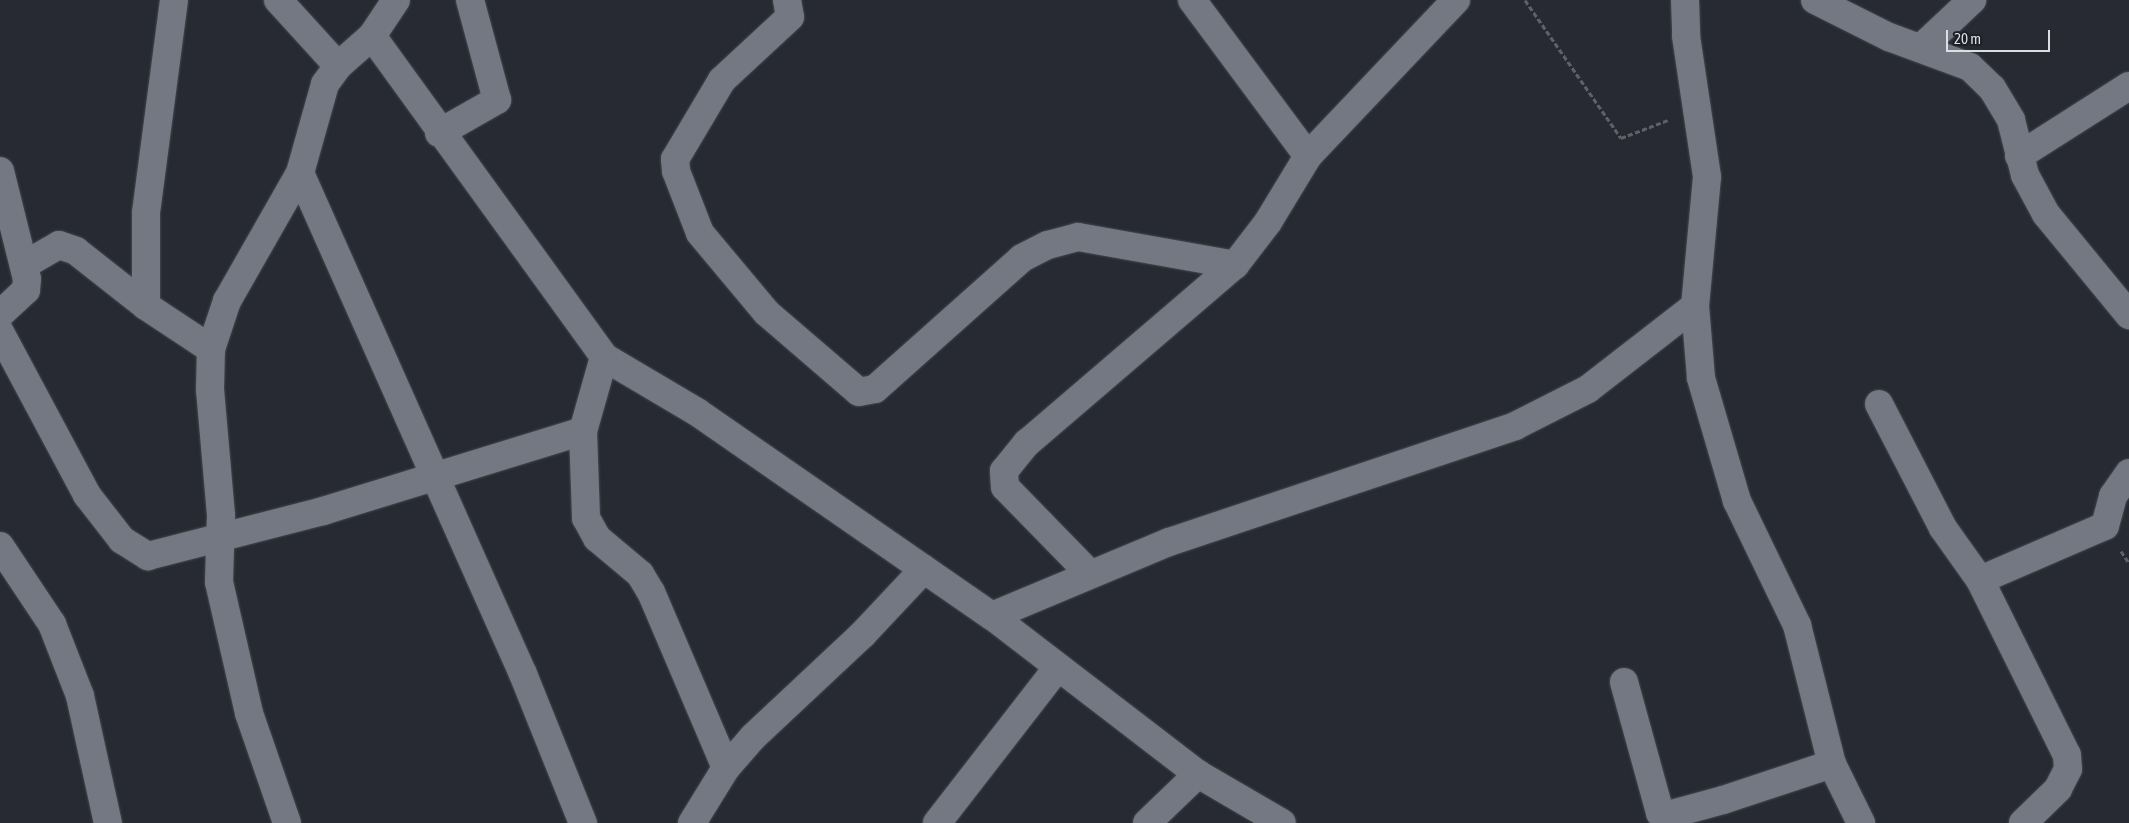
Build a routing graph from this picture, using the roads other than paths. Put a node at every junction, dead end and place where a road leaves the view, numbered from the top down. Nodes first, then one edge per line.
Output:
1 (174, 0) edge
2 (278, 0) edge
3 (396, 0) edge
4 (470, 0) edge
5 (787, 0) edge
6 (1192, 0) edge
7 (1456, 0) edge
8 (1685, 0) edge
9 (1815, 0) edge
10 (1972, 0) edge
11 (372, 36) junction
12 (1922, 47) junction
13 (338, 66) junction
14 (2129, 86) edge
15 (439, 134) junction
16 (1308, 156) junction
17 (2019, 156) junction
18 (0, 171) edge
19 (300, 173) junction
20 (26, 264) junction
21 (1235, 265) junction
22 (146, 306) junction
23 (1695, 306) junction
24 (0, 314) edge
25 (2129, 315) edge
26 (0, 332) edge
27 (211, 349) junction
28 (604, 357) junction
29 (1879, 404) dead end
30 (583, 431) junction
31 (2129, 473) edge
32 (433, 478) junction
33 (219, 540) junction
34 (0, 546) edge
35 (924, 569) junction
36 (1089, 573) junction
37 (1980, 580) junction
38 (992, 616) junction
39 (1058, 667) junction
40 (1624, 682) dead end
41 (1832, 764) junction
42 (726, 768) junction
43 (1198, 774) junction
44 (108, 823) edge
45 (287, 823) edge
46 (583, 823) edge
47 (692, 823) edge
48 (937, 823) edge
49 (1147, 823) edge
50 (1282, 823) edge
51 (1861, 823) edge
52 (2023, 823) edge

1 - 22 street
2 - 13 street
3 - 11 street
4 - 15 street
5 - 21 street
6 - 16 street
7 - 16 street
8 - 23 street
9 - 12 street
10 - 12 street
11 - 13 street
11 - 15 street
12 - 17 street
13 - 19 street
14 - 17 street
15 - 28 street
16 - 21 street
17 - 25 street
18 - 20 street
19 - 27 street
19 - 32 street
20 - 22 street
20 - 24 street
21 - 36 street
22 - 27 street
23 - 36 street
23 - 41 street
26 - 33 street
27 - 33 street
28 - 30 street
28 - 35 street
29 - 37 street
30 - 32 street
30 - 42 street
31 - 37 street
32 - 33 street
32 - 46 street
33 - 45 street
34 - 44 street
35 - 38 street
35 - 42 street
36 - 38 street
37 - 52 street
38 - 39 street
39 - 43 street
39 - 48 street
40 - 41 street
41 - 51 street
42 - 47 street
43 - 49 street
43 - 50 street

